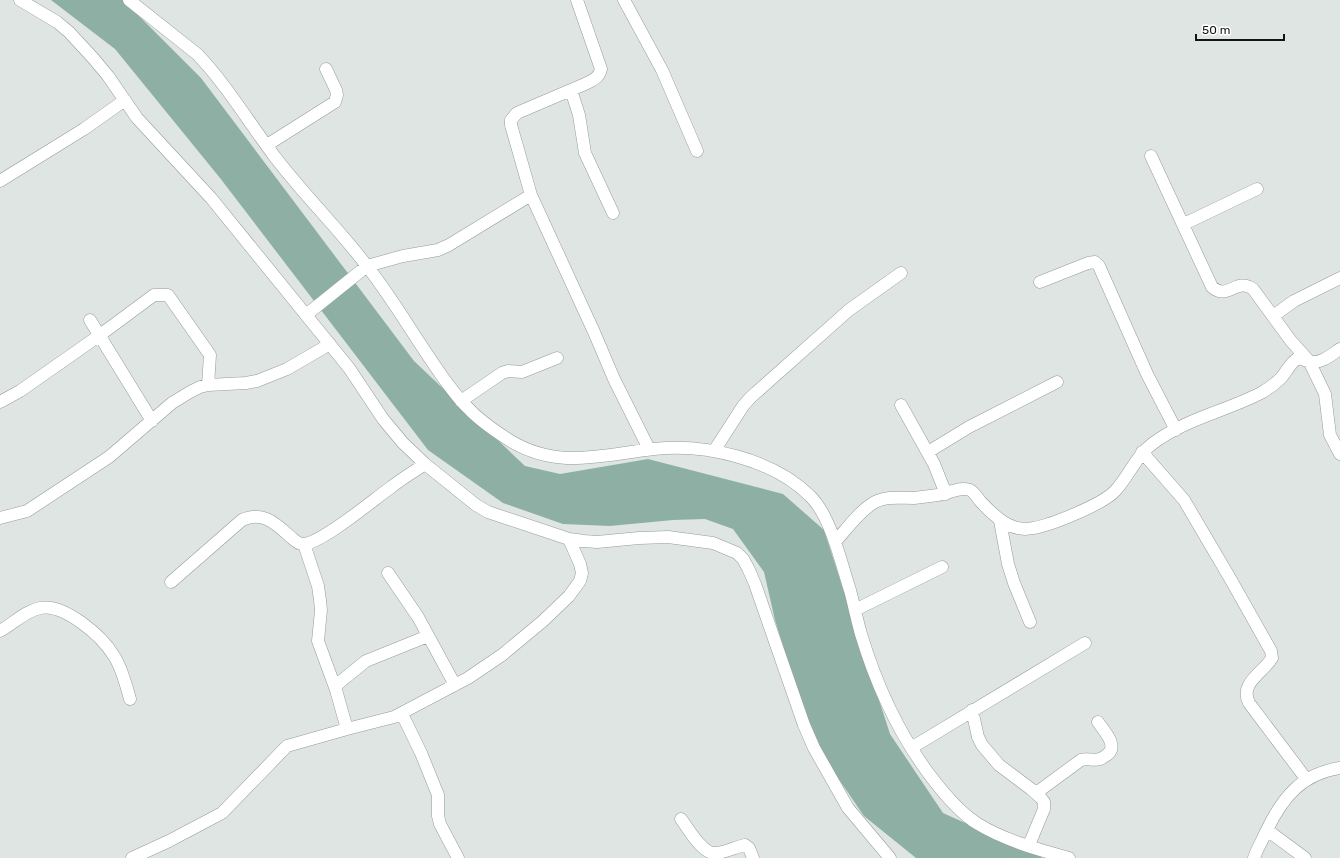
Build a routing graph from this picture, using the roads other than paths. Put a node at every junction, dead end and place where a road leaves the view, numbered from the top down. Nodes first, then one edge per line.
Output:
1 (20, 0) edge
2 (129, 0) edge
3 (577, 0) edge
4 (624, 0) edge
5 (326, 69) dead end
6 (571, 90) junction
7 (125, 100) junction
8 (267, 146) junction
9 (697, 151) dead end
10 (1151, 156) dead end
11 (0, 181) edge
12 (1257, 189) dead end
13 (530, 195) junction
14 (613, 213) dead end
15 (1184, 224) junction
16 (365, 268) junction
17 (901, 273) dead end
18 (1340, 278) edge
19 (1040, 282) dead end
20 (309, 313) junction
21 (1273, 316) junction
22 (90, 320) dead end
23 (100, 335) junction
24 (330, 344) junction
25 (1340, 350) edge
26 (557, 358) dead end
27 (1309, 362) junction
28 (1056, 382) dead end
29 (208, 385) junction
30 (462, 401) junction
31 (0, 402) edge
32 (901, 405) dead end
33 (152, 421) junction
34 (1176, 430) junction
35 (649, 449) junction
36 (714, 451) junction
37 (928, 452) junction
38 (1142, 452) junction
39 (1340, 454) edge
40 (425, 464) junction
41 (946, 494) junction
42 (0, 518) edge
43 (1000, 521) junction
44 (569, 539) junction
45 (834, 542) junction
46 (304, 544) junction
47 (942, 567) dead end
48 (388, 573) dead end
49 (170, 582) dead end
50 (855, 610) junction
51 (1030, 622) dead end
52 (0, 631) edge
53 (428, 636) junction
54 (1085, 643) dead end
55 (455, 685) junction
56 (335, 686) junction
57 (130, 699) dead end
58 (972, 710) junction
59 (402, 714) junction
60 (1098, 722) dead end
61 (347, 728) junction
62 (911, 748) junction
63 (1340, 768) edge
64 (1307, 780) junction
65 (1036, 793) junction
66 (681, 819) dead end
67 (1267, 830) junction
68 (1029, 845) junction
69 (132, 858) edge
70 (458, 858) edge
71 (753, 858) edge
72 (890, 858) edge
73 (1069, 858) edge
74 (1254, 858) edge
75 (1305, 858) edge

1 - 7 street
2 - 8 street
3 - 6 street
4 - 9 street
5 - 8 street
6 - 13 street
6 - 14 street
7 - 11 street
7 - 20 street
8 - 16 street
10 - 15 street
12 - 15 street
13 - 16 street
13 - 35 street
15 - 21 street
16 - 20 street
16 - 30 street
17 - 36 street
18 - 21 street
19 - 34 street
20 - 24 street
21 - 27 street
22 - 23 street
23 - 29 street
23 - 31 street
23 - 33 street
24 - 29 street
24 - 40 street
25 - 27 street
26 - 30 street
27 - 34 street
27 - 39 street
28 - 37 street
29 - 33 street
30 - 35 street
32 - 37 street
33 - 42 street
34 - 38 street
35 - 36 street
36 - 45 street
37 - 41 street
38 - 43 street
38 - 64 street
40 - 44 street
40 - 46 street
41 - 43 street
41 - 45 street
43 - 51 street
44 - 55 street
44 - 72 street
45 - 50 street
46 - 49 street
46 - 56 street
47 - 50 street
48 - 53 street
50 - 62 street
52 - 57 street
53 - 55 street
53 - 56 street
54 - 58 street
55 - 59 street
56 - 61 street
58 - 62 street
58 - 65 street
59 - 61 street
59 - 70 street
60 - 65 street
61 - 69 street
62 - 68 street
63 - 64 street
64 - 67 street
65 - 68 street
66 - 71 street
67 - 74 street
67 - 75 street
68 - 73 street

